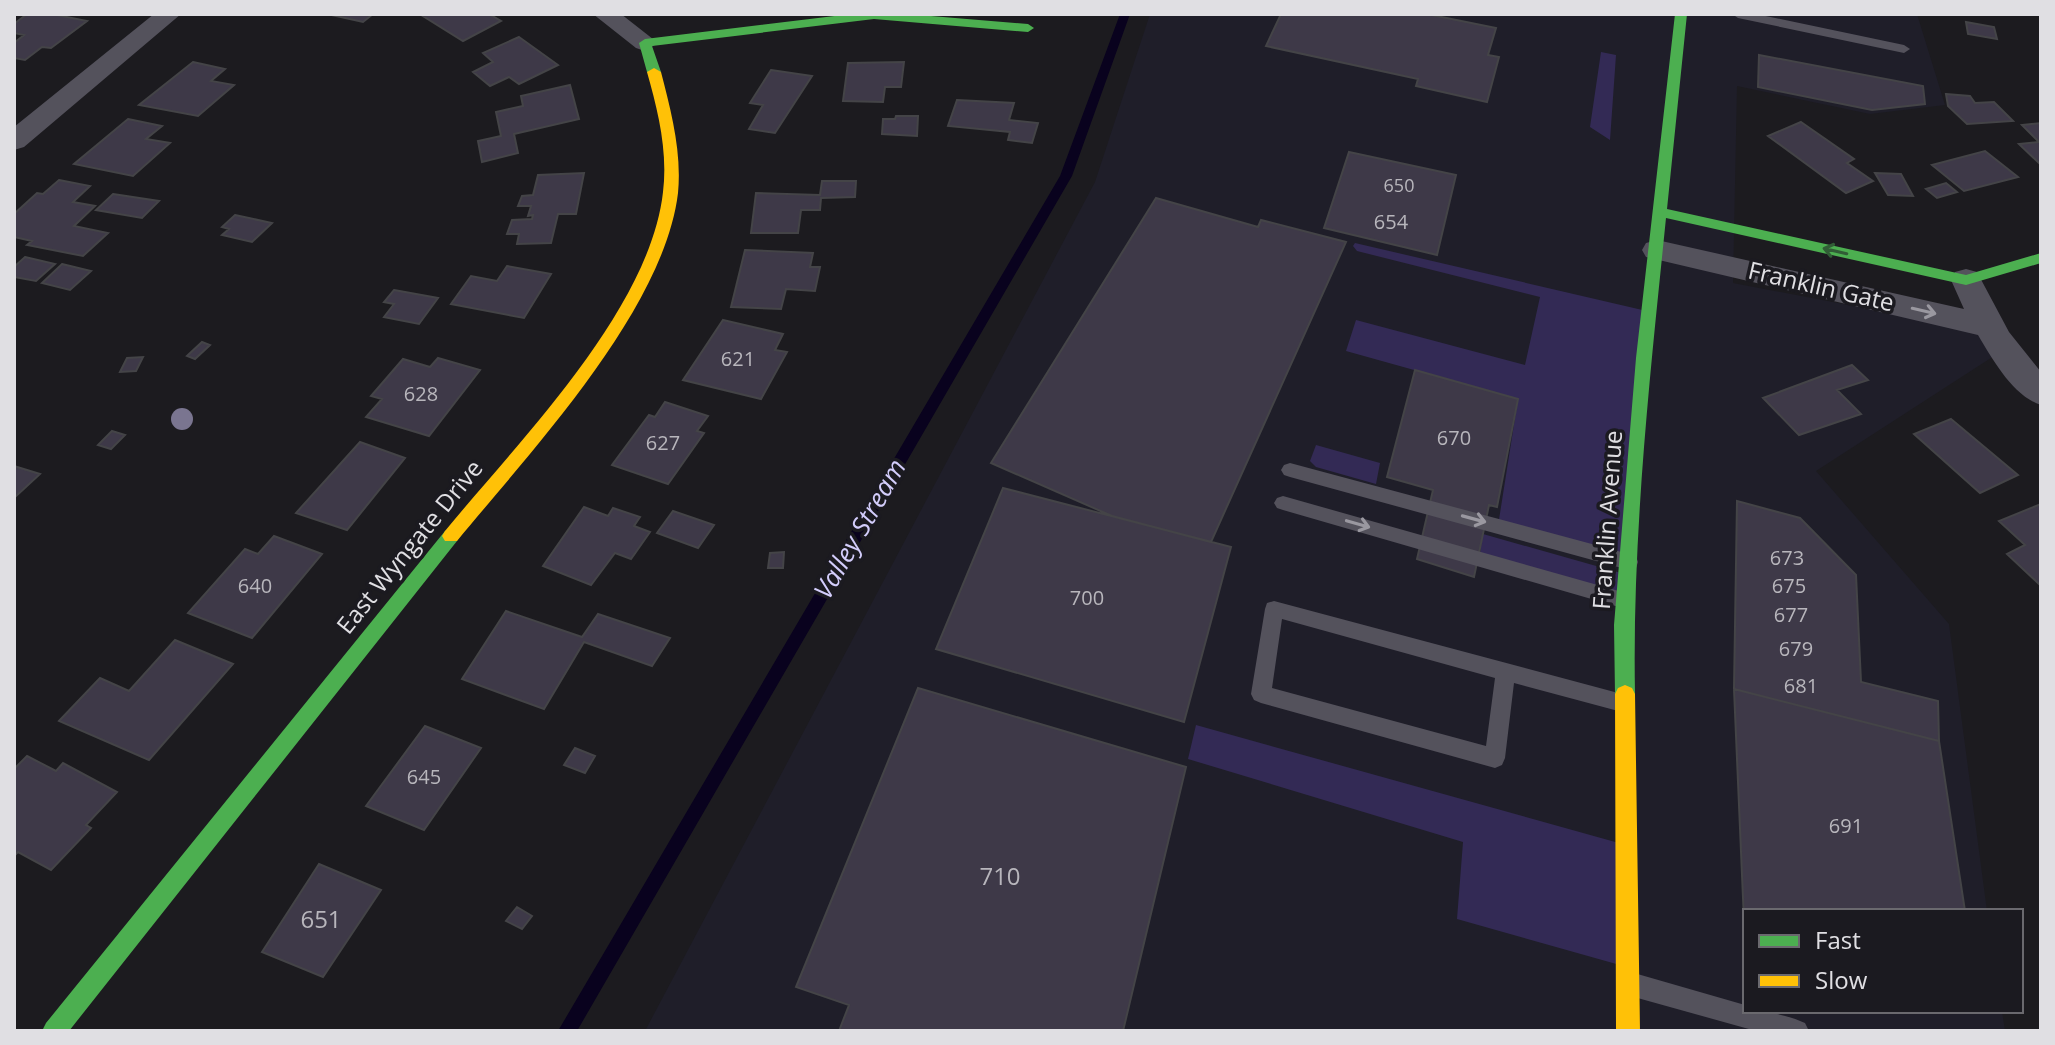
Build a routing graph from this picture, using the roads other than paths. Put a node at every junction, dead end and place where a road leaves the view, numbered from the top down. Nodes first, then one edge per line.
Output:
1 (169, 14) edge
2 (605, 14) edge
3 (1738, 14) edge
4 (1675, 15) edge
5 (1763, 17) edge
6 (1028, 28) dead end
7 (645, 43) junction
8 (1904, 49) dead end
9 (14, 141) edge
10 (1660, 212) junction
11 (1657, 250) junction
12 (2041, 258) edge
13 (1966, 280) junction
14 (1985, 325) junction
15 (2041, 392) edge
16 (1290, 470) dead end
17 (1283, 503) dead end
18 (1629, 562) junction
19 (1626, 601) junction
20 (1506, 672) junction
21 (1622, 703) junction
22 (1627, 984) junction
23 (54, 1031) edge
24 (1628, 1031) edge
25 (1797, 1031) edge

1 - 9 street
2 - 7 street
3 - 5 lane
4 - 10 street, Franklin Avenue
5 - 8 lane
6 - 7 street
7 - 23 street, East Wyngate Drive
10 - 11 street, Franklin Avenue
13 -> 10 street, Franklin Gate
11 -> 14 street, Franklin Gate
11 - 18 street, Franklin Avenue
12 - 13 street
13 - 14 street
14 - 15 street
16 -> 18 lane
17 -> 19 lane
18 - 19 street, Franklin Avenue
19 - 21 street, Franklin Avenue
20 - 20 lane
20 - 21 lane
21 - 22 street, Franklin Avenue
22 - 24 street, Franklin Avenue
22 - 25 lane

